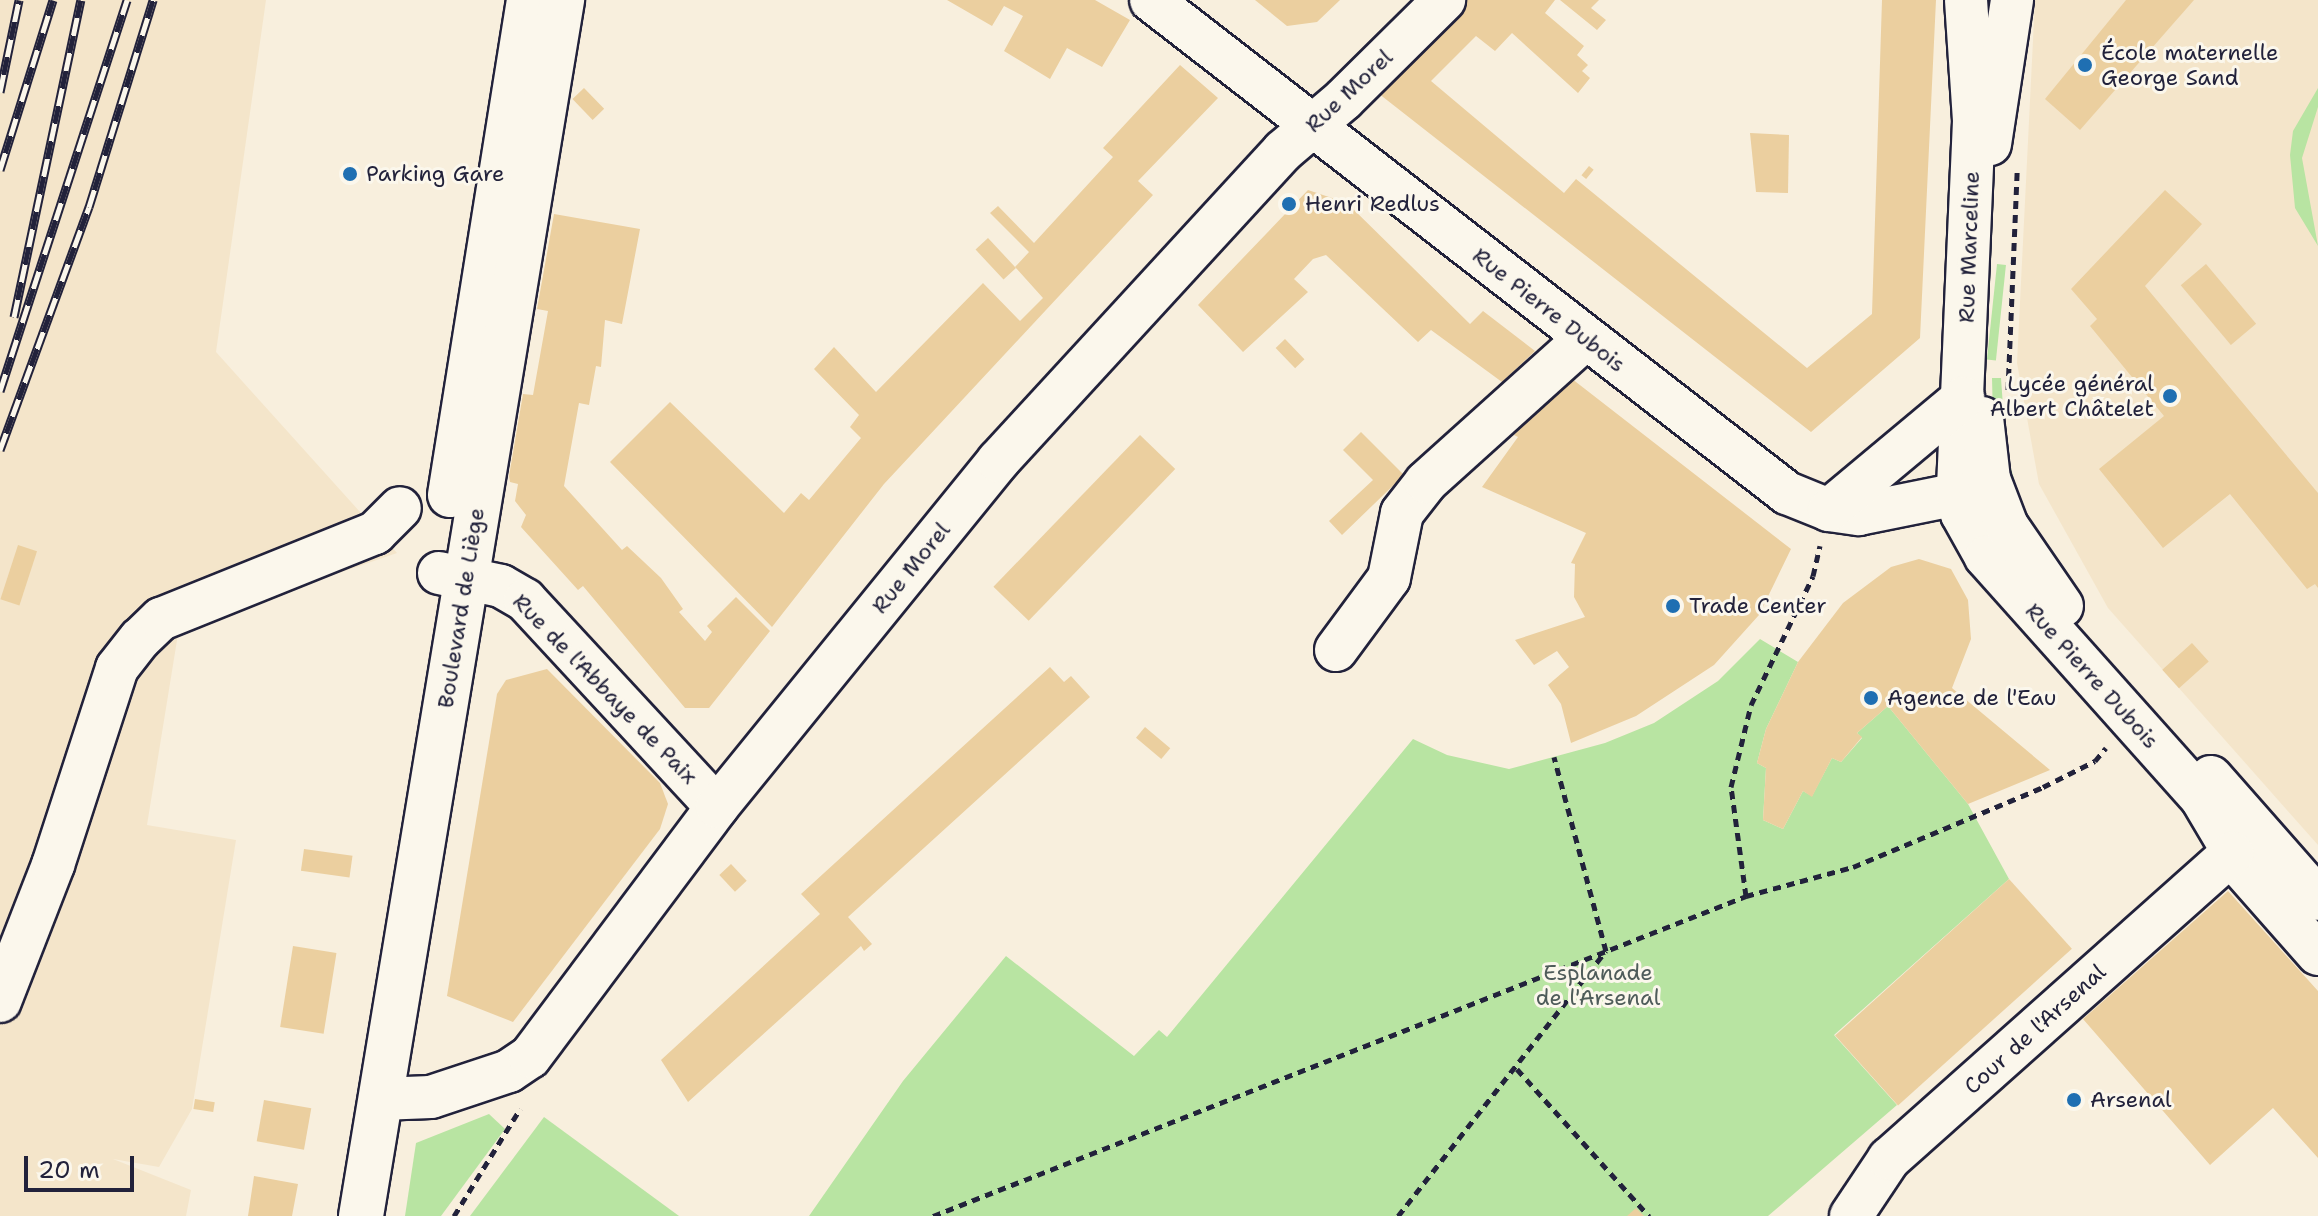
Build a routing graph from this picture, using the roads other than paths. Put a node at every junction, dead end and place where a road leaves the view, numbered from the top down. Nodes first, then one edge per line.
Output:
1 (529, 0) edge
2 (562, 0) edge
3 (1151, 0) edge
4 (1444, 0) edge
5 (1966, 0) edge
6 (2012, 0) edge
7 (1314, 126) junction
8 (1585, 339) junction
9 (1963, 398) junction
10 (1958, 494) junction
11 (400, 508) dead end
12 (1829, 510) junction
13 (453, 575) junction
14 (1336, 650) dead end
15 (717, 807) junction
16 (2232, 853) junction
17 (2318, 899) edge
18 (2318, 954) edge
19 (0, 1001) edge
20 (380, 1099) junction
21 (333, 1216) edge
22 (361, 1216) edge
23 (1851, 1216) edge

1 - 13 main road, Boulevard de Liège
2 - 13 main road, Boulevard de Liège
3 - 7 street, Rue Pierre Dubois
4 - 7 street, Rue Morel
5 - 9 street, Rue Marceline
6 - 17 street
7 - 8 street, Rue Pierre Dubois
7 - 15 street, Rue Morel
8 - 12 street, Rue Pierre Dubois
8 - 14 street
9 - 10 street, Rue Marceline
9 - 12 street
10 - 12 street, Rue Pierre Dubois
10 - 16 street, Rue Pierre Dubois
11 - 19 street
13 - 15 street, Rue de l'Abbaye de Paix
13 - 20 main road, Boulevard de Liège
13 - 21 main road, Boulevard de Liège
15 - 20 street, Rue Morel
16 - 18 street, Rue Pierre Dubois
16 - 23 street, Cour de l'Arsenal
20 - 22 main road, Boulevard de Liège

